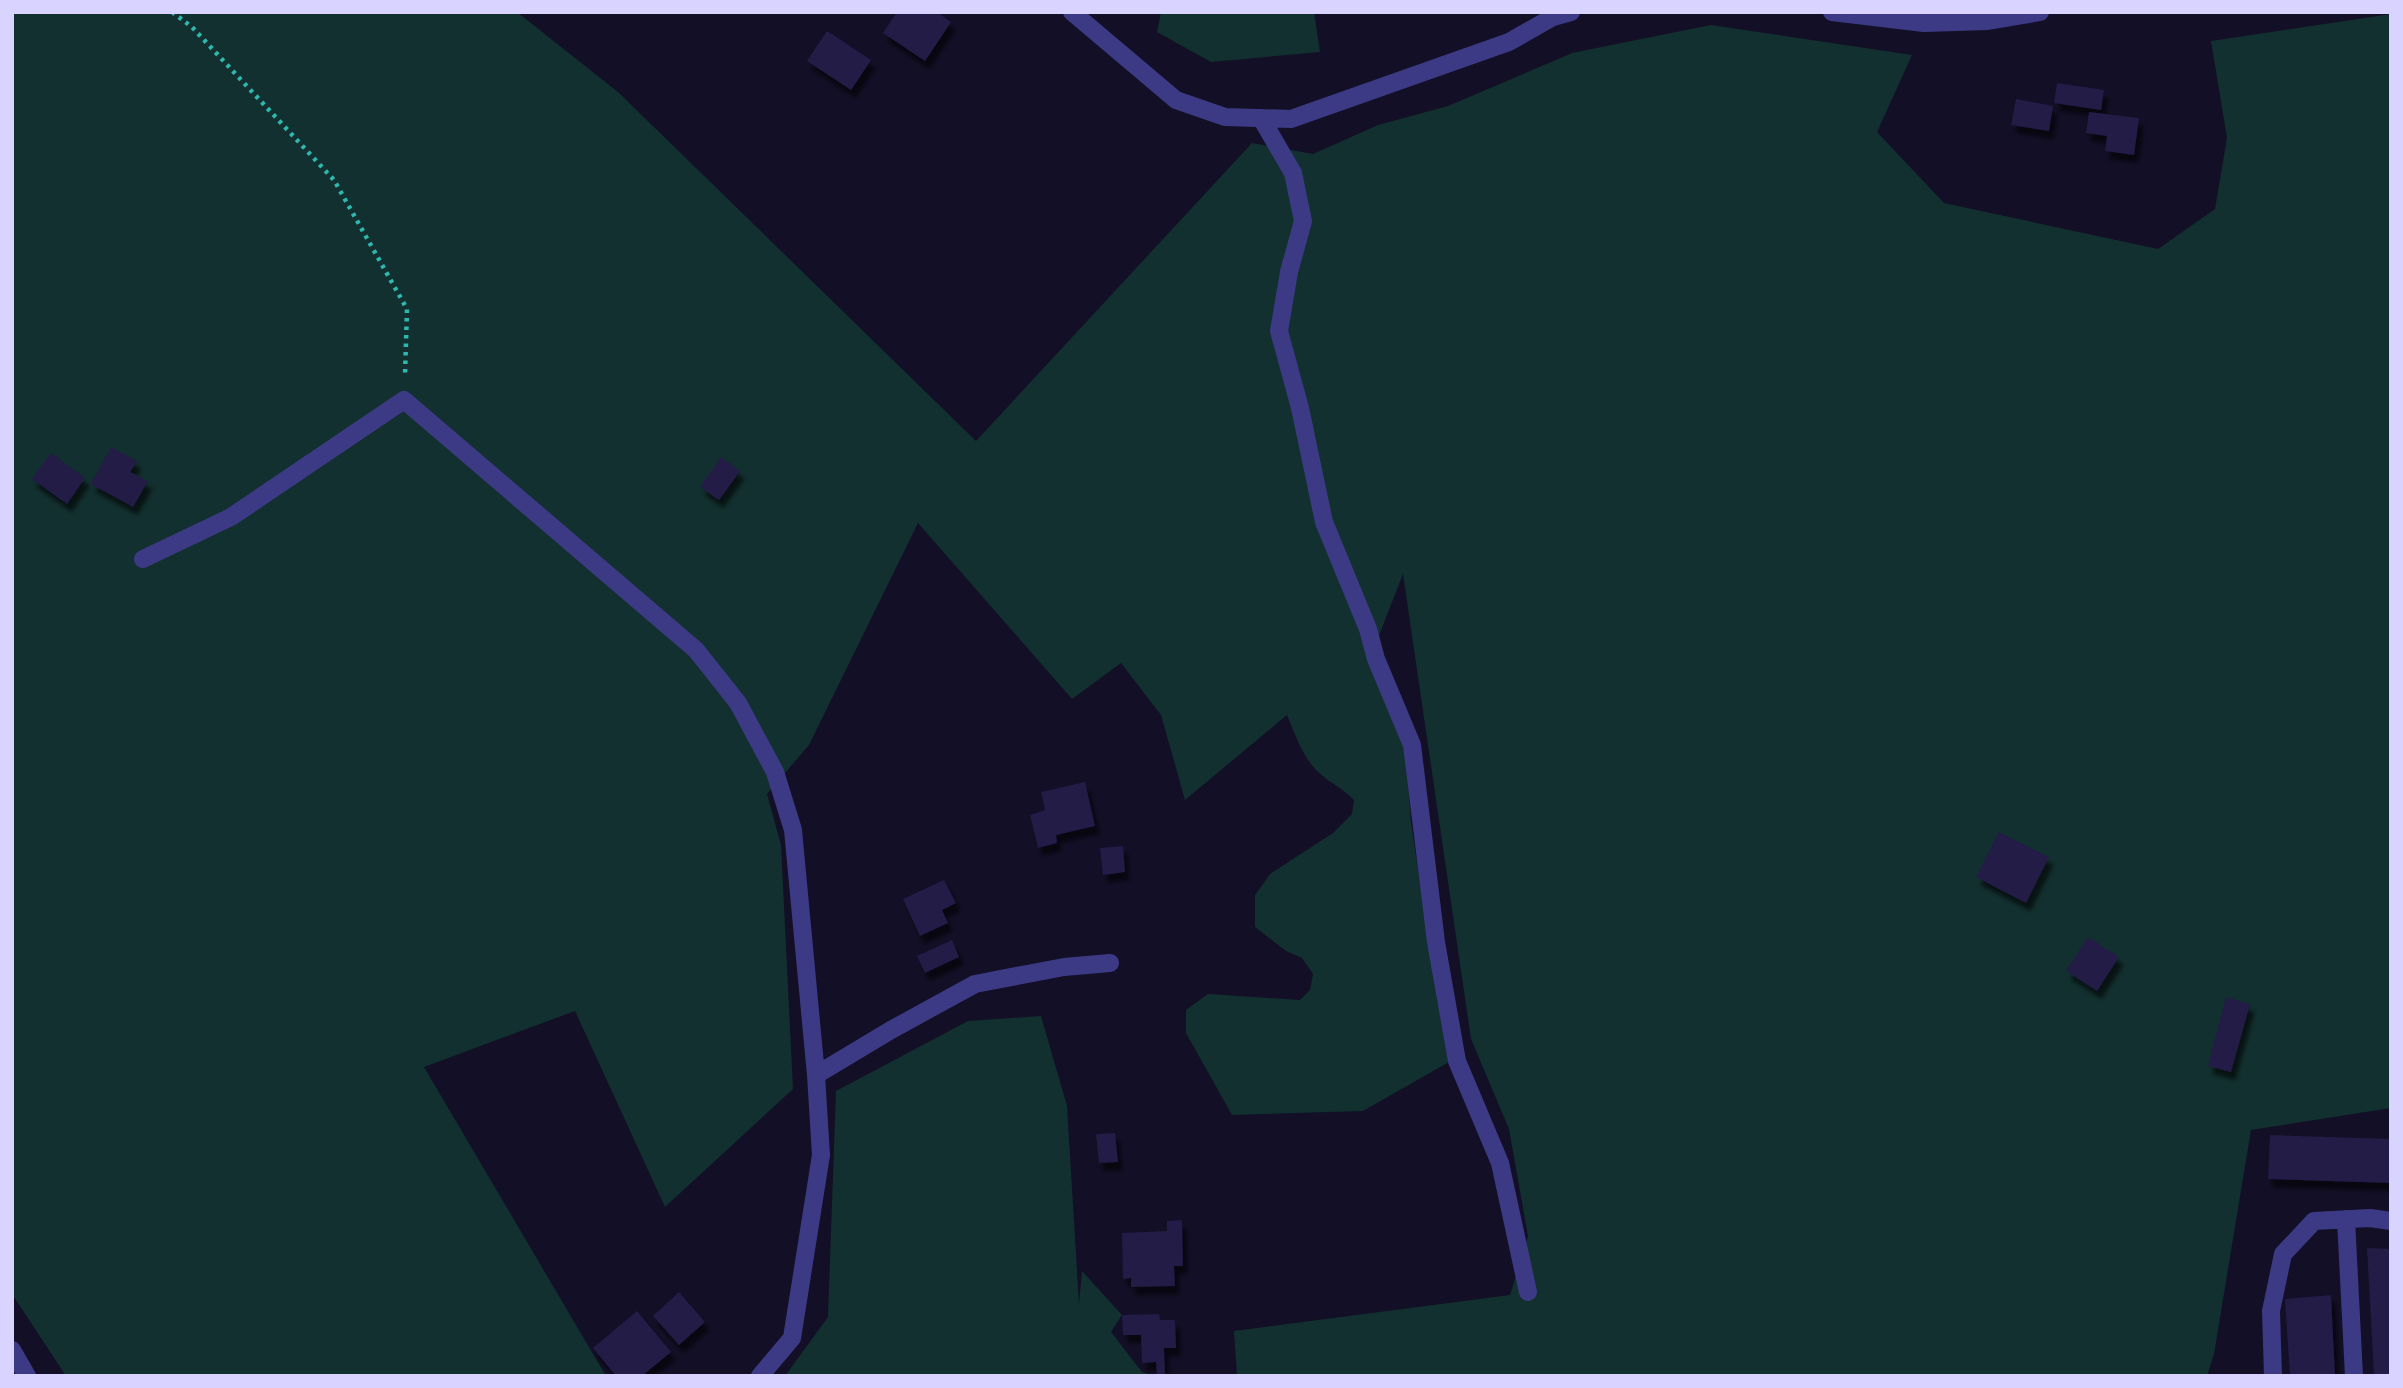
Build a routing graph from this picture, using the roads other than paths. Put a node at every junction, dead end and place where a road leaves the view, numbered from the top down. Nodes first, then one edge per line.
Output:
1 (1072, 12) edge
2 (1570, 12) edge
3 (1832, 12) edge
4 (2040, 12) edge
5 (1261, 118) junction
6 (143, 559) dead end
7 (1110, 963) dead end
8 (816, 1074) junction
9 (2346, 1219) junction
10 (2391, 1221) edge
11 (1528, 1292) dead end
12 (12, 1350) edge
13 (27, 1376) edge
14 (760, 1376) edge
15 (2273, 1376) edge
16 (2354, 1376) edge

1 - 5 street
2 - 5 street
3 - 4 street
5 - 11 street
6 - 8 street
7 - 8 street
8 - 14 street
9 - 10 street
9 - 15 street
9 - 16 street
12 - 13 street

